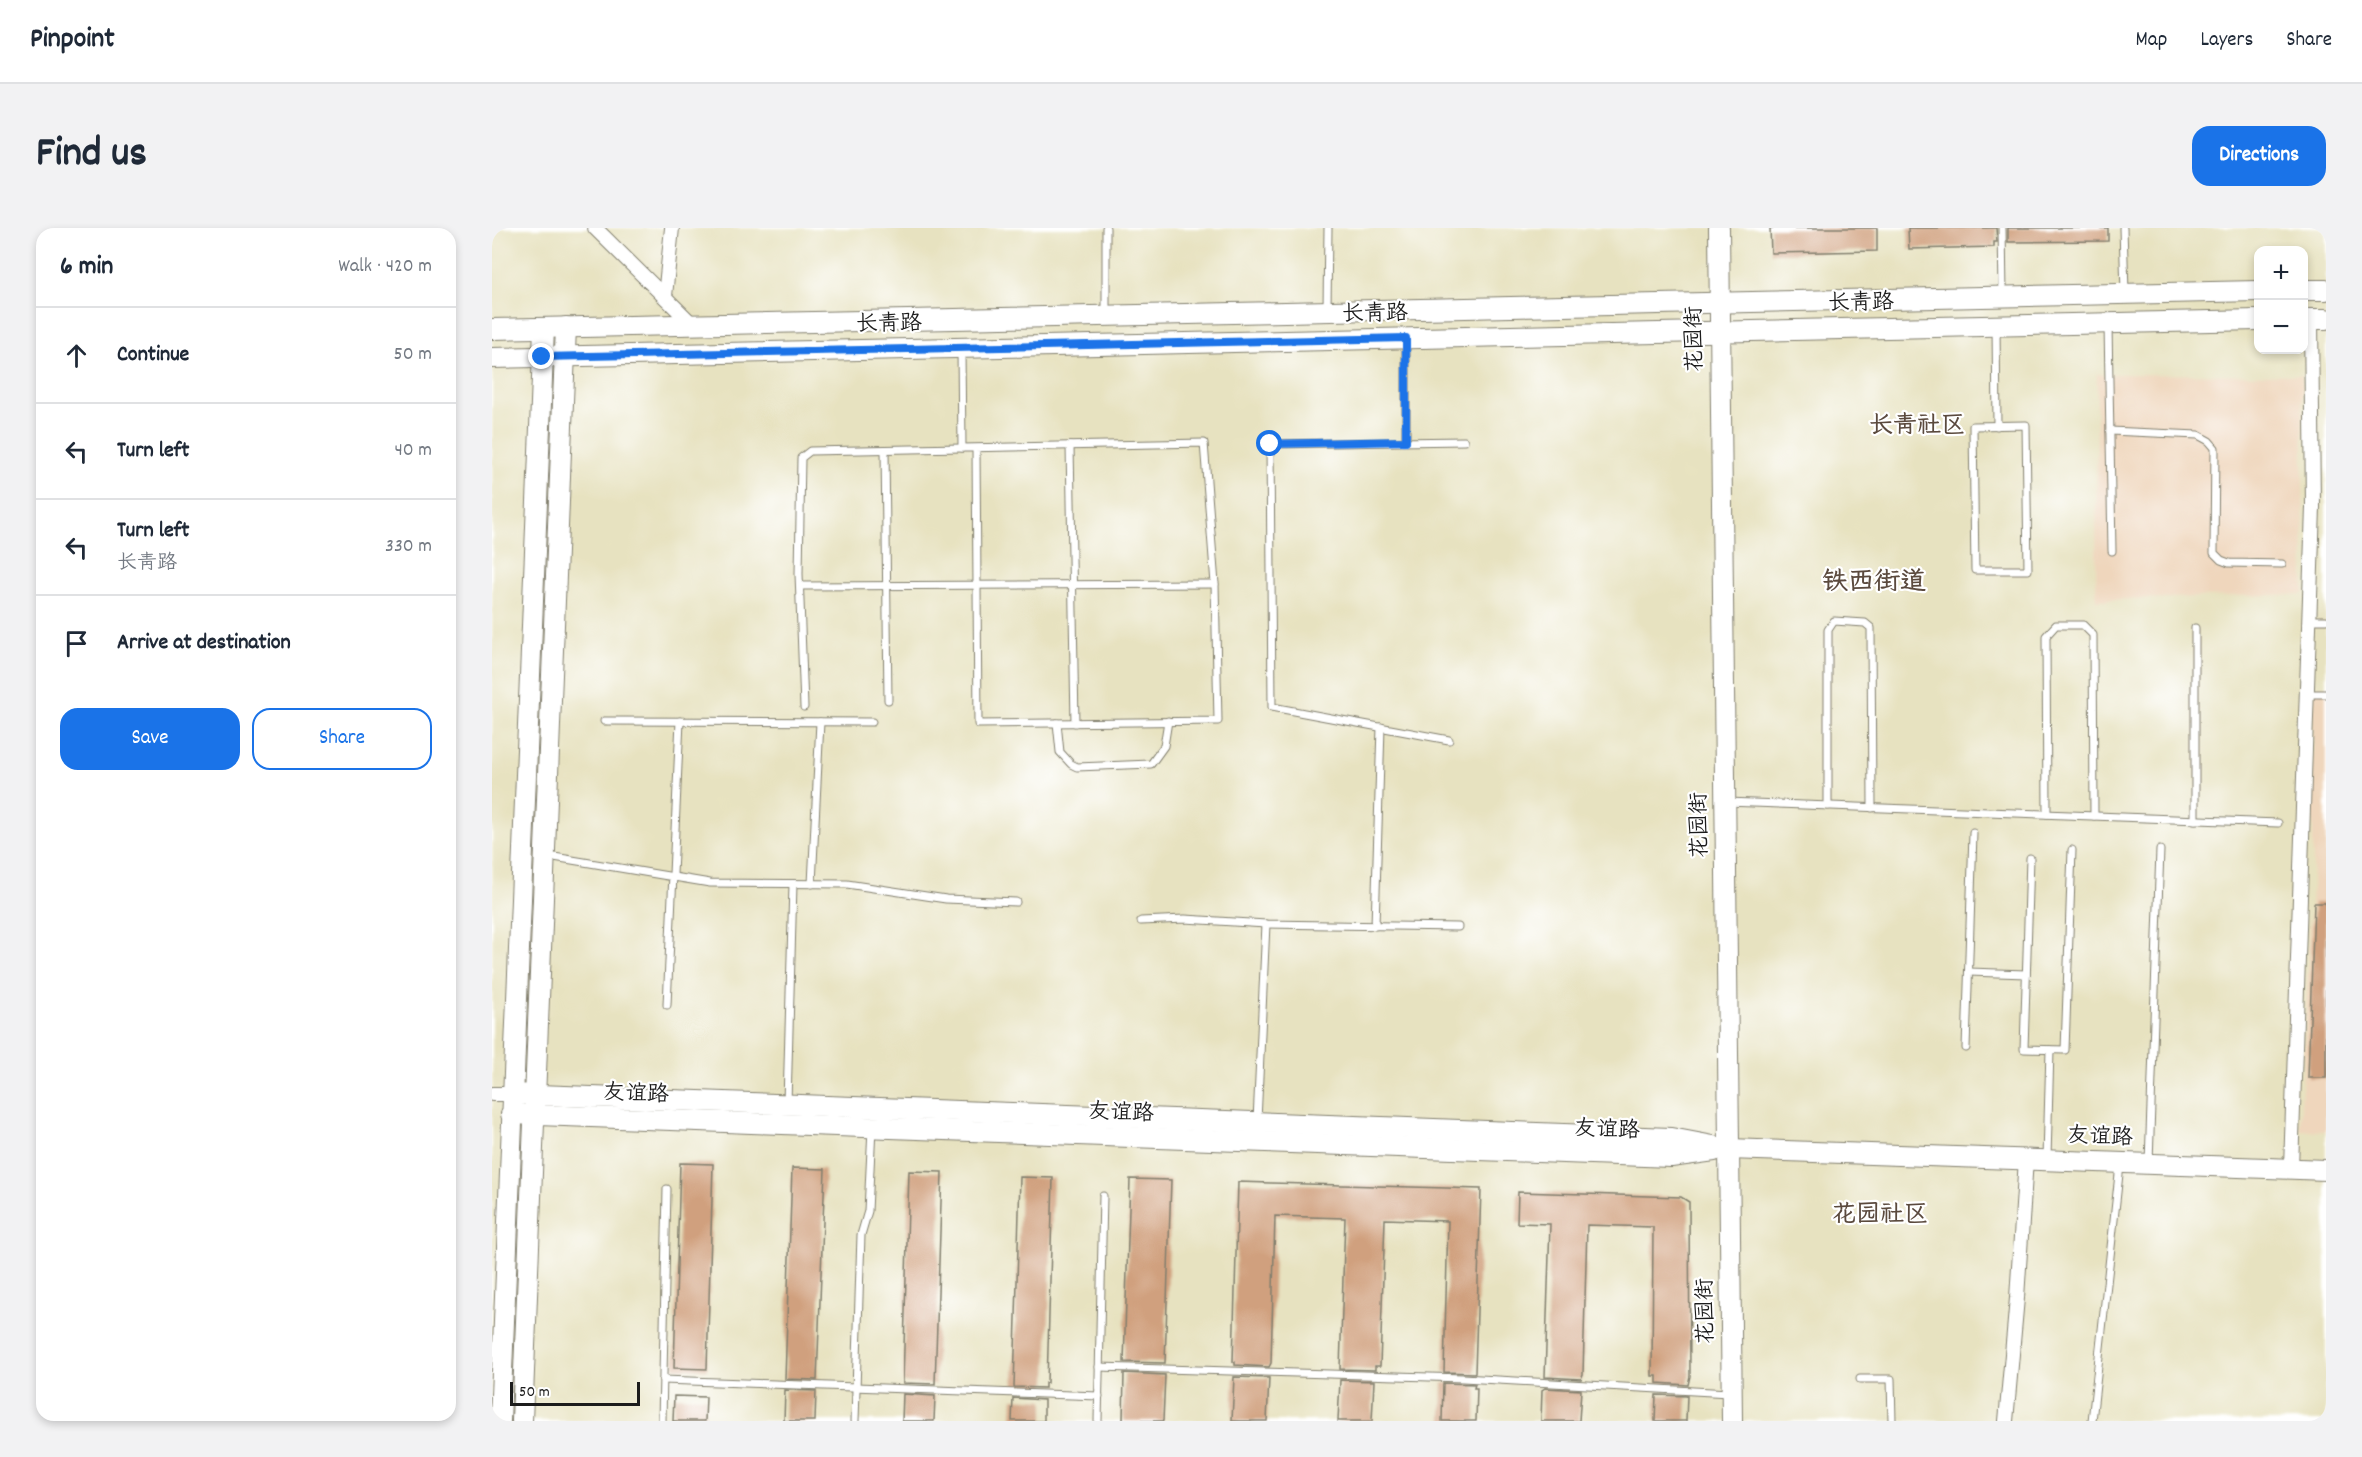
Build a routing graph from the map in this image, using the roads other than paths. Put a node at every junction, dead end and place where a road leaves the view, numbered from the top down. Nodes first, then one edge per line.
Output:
1 (595, 228) edge
2 (672, 228) edge
3 (1106, 228) edge
4 (1329, 228) edge
5 (1719, 228) edge
6 (2002, 228) edge
7 (2123, 228) edge
8 (2308, 290) edge
9 (2326, 290) edge
10 (2254, 291) edge
11 (2125, 294) junction
12 (664, 296) junction
13 (2003, 297) junction
14 (1720, 303) junction
15 (1327, 311) junction
16 (1106, 316) junction
17 (2314, 319) edge
18 (2254, 320) edge
19 (2108, 323) junction
20 (693, 325) junction
21 (1996, 325) junction
22 (566, 327) junction
23 (543, 328) junction
24 (492, 329) edge
25 (1720, 331) junction
26 (1406, 338) junction
27 (961, 347) junction
28 (564, 356) junction
29 (542, 357) junction
30 (492, 358) edge
31 (1997, 426) junction
32 (2110, 431) junction
33 (1406, 441) junction
34 (1464, 441) dead end
35 (1070, 446) junction
36 (962, 448) junction
37 (976, 448) junction
38 (885, 450) junction
39 (2112, 551) dead end
40 (2282, 564) dead end
41 (1215, 584) junction
42 (977, 585) junction
43 (1072, 585) junction
44 (800, 586) junction
45 (887, 586) junction
46 (2310, 620) junction
47 (2326, 620) edge
48 (2195, 628) dead end
49 (2308, 694) junction
50 (2326, 694) edge
51 (888, 700) dead end
52 (804, 707) dead end
53 (604, 721) dead end
54 (680, 721) junction
55 (1168, 721) junction
56 (820, 722) junction
57 (872, 722) dead end
58 (1057, 723) junction
59 (1075, 723) junction
60 (1381, 727) junction
61 (1449, 740) dead end
62 (1725, 802) junction
63 (1828, 806) junction
64 (1872, 808) junction
65 (2047, 814) junction
66 (2094, 816) junction
67 (2195, 820) junction
68 (2278, 823) dead end
69 (1973, 833) dead end
70 (2072, 850) dead end
71 (2160, 850) dead end
72 (544, 856) junction
73 (2030, 858) dead end
74 (673, 877) junction
75 (792, 884) junction
76 (812, 884) junction
77 (1016, 902) dead end
78 (1141, 921) dead end
79 (1266, 924) junction
80 (1375, 926) junction
81 (1458, 927) dead end
82 (1969, 972) junction
83 (2026, 974) junction
84 (667, 1005) dead end
85 (1966, 1048) dead end
86 (2050, 1050) junction
87 (492, 1094) edge
88 (512, 1104) junction
89 (534, 1105) junction
90 (787, 1105) junction
91 (1257, 1123) junction
92 (872, 1128) junction
93 (1729, 1149) junction
94 (2026, 1159) junction
95 (2047, 1160) junction
96 (2120, 1162) junction
97 (2149, 1164) junction
98 (2291, 1168) junction
99 (2326, 1170) edge
100 (667, 1190) dead end
101 (1103, 1196) dead end
102 (1099, 1367) junction
103 (663, 1380) junction
104 (1860, 1380) dead end
105 (856, 1387) junction
106 (1732, 1393) junction
107 (1099, 1396) junction
108 (500, 1421) edge
109 (522, 1421) edge
110 (662, 1421) edge
111 (855, 1421) edge
112 (1098, 1421) edge
113 (1732, 1421) edge
114 (1892, 1421) edge
115 (2006, 1421) edge
116 (2092, 1421) edge

1 - 12 street
2 - 12 street
3 - 16 lane
4 - 15 lane
5 - 14 street, 花园街
6 - 13 lane
7 - 11 lane
8 - 9 street
10 - 11 street, 长青路
11 - 13 street, 长青路
12 - 20 street
13 - 14 street, 长青路
14 - 15 street, 长青路
14 - 25 street, 花园街
15 - 16 street, 长青路
16 - 20 street, 长青路
17 - 46 street
18 - 19 street, 长青路
19 - 21 street, 长青路
19 - 32 lane
20 - 22 street, 长青路
21 - 25 street, 长青路
21 - 31 lane
22 - 23 street, 长青路
22 - 28 street
23 - 24 street, 长青路
23 - 29 street
25 - 26 street, 长青路
25 - 62 street, 花园街
26 - 27 street, 长青路
26 - 33 lane
27 - 28 street, 长青路
27 - 36 lane
28 - 29 street, 长青路
28 - 72 street
29 - 30 street, 长青路
29 - 88 street
31 - 31 lane
32 - 39 lane
32 - 40 lane
33 - 34 lane
33 - 60 lane
35 - 37 lane
35 - 41 lane
35 - 43 lane
36 - 37 lane
36 - 38 lane
37 - 42 lane
38 - 44 lane
38 - 45 lane
41 - 43 lane
41 - 55 lane
42 - 43 lane
42 - 45 lane
42 - 58 lane
43 - 59 lane
44 - 45 lane
44 - 52 lane
45 - 51 lane
46 - 47 lane
46 - 49 street
48 - 67 lane
49 - 50 lane
49 - 98 street
53 - 54 lane
54 - 56 lane
54 - 74 lane
55 - 58 lane
55 - 59 lane
56 - 57 lane
56 - 76 lane
58 - 59 lane
60 - 61 lane
60 - 80 lane
62 - 63 lane
62 - 93 street, 花园街
63 - 64 lane
63 - 64 lane
64 - 65 lane
65 - 66 lane
65 - 66 lane
66 - 67 lane
67 - 68 lane
69 - 82 lane
70 - 86 lane
71 - 97 lane
72 - 74 lane
72 - 89 street
73 - 83 lane
74 - 75 lane
74 - 84 lane
75 - 76 lane
75 - 90 lane
76 - 77 lane
78 - 79 lane
79 - 80 lane
79 - 91 lane
80 - 81 lane
82 - 83 lane
82 - 85 lane
83 - 86 lane
86 - 95 lane
87 - 88 street
88 - 89 street, 友谊路
88 - 108 street
89 - 90 street, 友谊路
89 - 92 street, 友谊路
89 - 109 street
90 - 91 street, 友谊路
91 - 93 street, 友谊路
92 - 93 street, 友谊路
92 - 105 lane
93 - 94 street, 友谊路
93 - 106 street, 花园街
94 - 95 street, 友谊路
94 - 115 street
95 - 96 street, 友谊路
96 - 97 street, 友谊路
96 - 116 lane
97 - 98 street, 友谊路
98 - 99 street, 友谊路
100 - 103 lane
101 - 102 lane
102 - 106 lane
102 - 107 lane
103 - 105 lane
103 - 110 lane
104 - 114 lane
105 - 107 lane
105 - 111 lane
106 - 113 street, 花园街
107 - 112 lane

